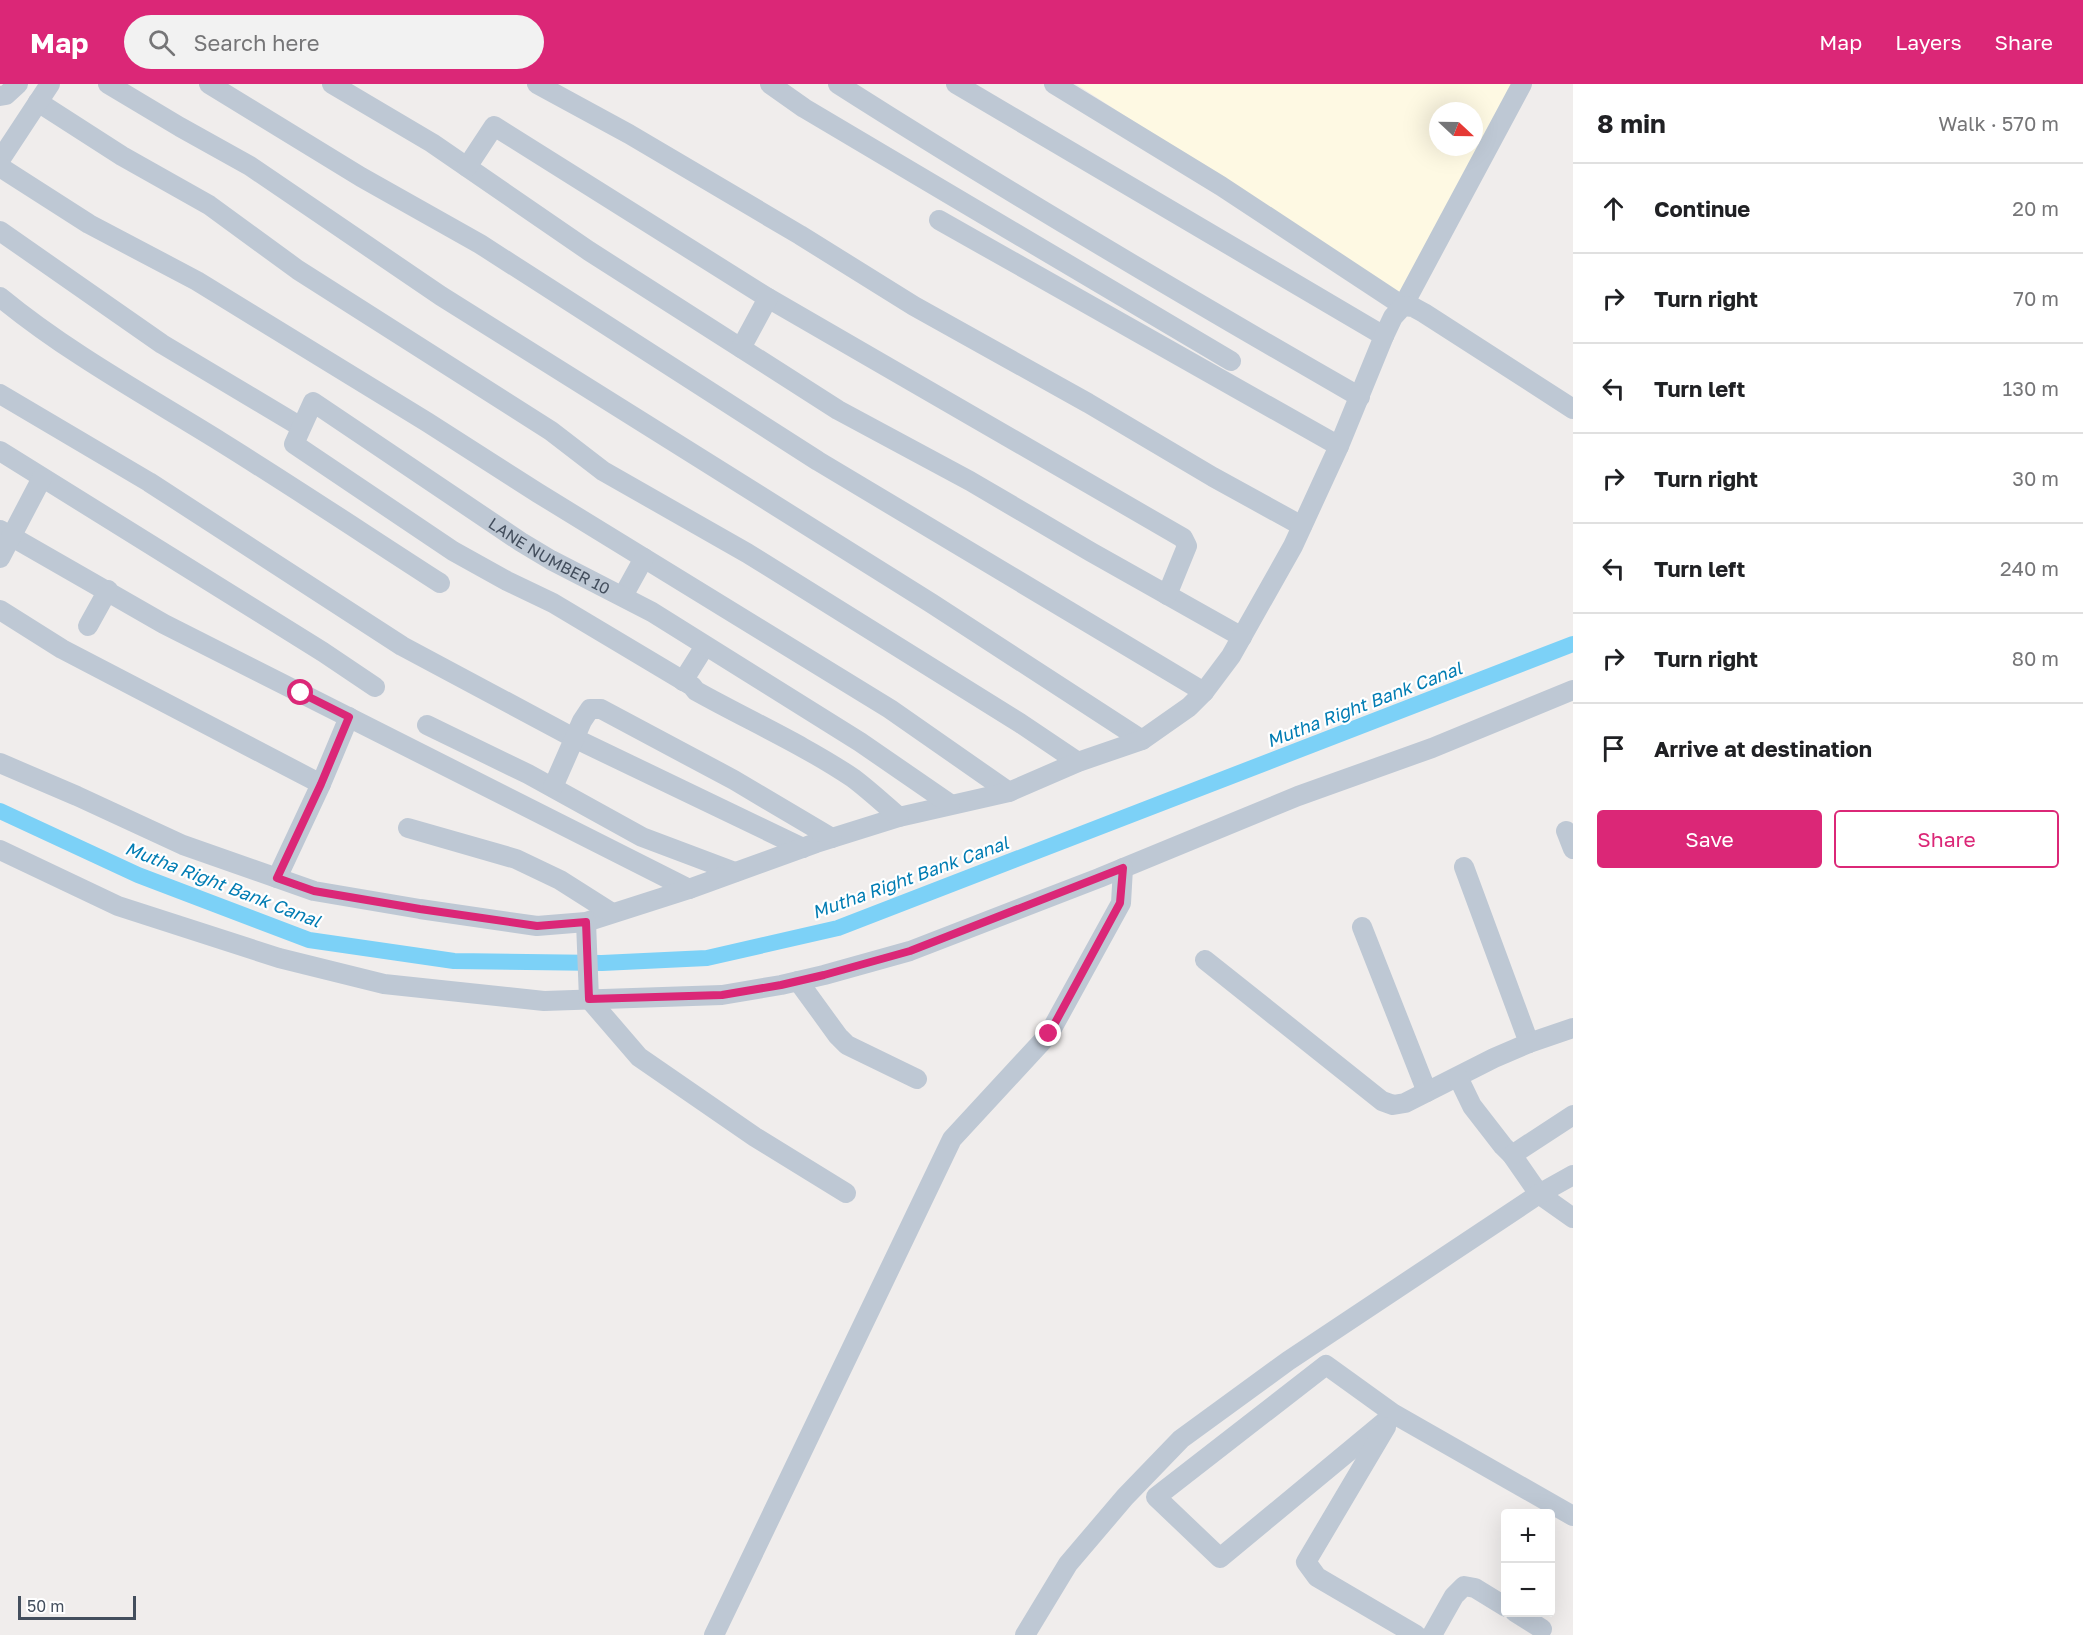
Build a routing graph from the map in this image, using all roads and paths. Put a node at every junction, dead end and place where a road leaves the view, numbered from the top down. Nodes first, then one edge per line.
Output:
1 (18, 84) edge
2 (50, 84) edge
3 (108, 84) edge
4 (209, 84) edge
5 (332, 84) edge
6 (537, 84) edge
7 (770, 84) edge
8 (838, 84) edge
9 (956, 84) edge
10 (1054, 84) edge
11 (1522, 84) edge
12 (0, 96) edge
13 (38, 102) junction
14 (0, 160) edge
15 (0, 167) edge
16 (467, 167) junction
17 (939, 220) dead end
18 (0, 231) edge
19 (0, 297) edge
20 (768, 298) junction
21 (1403, 306) junction
22 (1383, 336) junction
23 (741, 348) junction
24 (1231, 361) dead end
25 (0, 394) edge
26 (1360, 397) junction
27 (1573, 409) edge
28 (301, 427) junction
29 (1339, 446) junction
30 (0, 451) edge
31 (42, 478) junction
32 (1302, 526) junction
33 (6, 533) edge
34 (0, 558) edge
35 (644, 558) junction
36 (440, 583) dead end
37 (108, 590) junction
38 (1167, 595) junction
39 (623, 596) junction
40 (0, 610) edge
41 (88, 627) dead end
42 (1242, 637) junction
43 (705, 646) junction
44 (683, 681) junction
45 (375, 687) dead end
46 (1573, 690) edge
47 (1204, 692) junction
48 (349, 717) junction
49 (427, 724) dead end
50 (574, 738) junction
51 (1142, 740) junction
52 (1078, 762) junction
53 (0, 763) edge
54 (321, 784) junction
55 (553, 787) junction
56 (1009, 792) junction
57 (950, 804) junction
58 (899, 817) junction
59 (408, 828) dead end
60 (832, 838) junction
61 (803, 848) junction
62 (0, 850) edge
63 (1464, 867) dead end
64 (1123, 868) junction
65 (735, 872) junction
66 (277, 878) junction
67 (689, 890) junction
68 (612, 913) junction
69 (1362, 927) dead end
70 (586, 931) junction
71 (1205, 960) dead end
72 (798, 981) junction
73 (588, 991) junction
74 (1573, 1028) edge
75 (1529, 1043) junction
76 (1458, 1077) junction
77 (917, 1079) dead end
78 (1427, 1092) junction
79 (1573, 1115) edge
80 (1512, 1155) junction
81 (1573, 1175) edge
82 (846, 1192) dead end
83 (1539, 1194) junction
84 (1573, 1218) edge
85 (1394, 1414) junction
86 (1573, 1516) edge
87 (1501, 1604) edge
88 (1521, 1617) edge
89 (1542, 1633) edge
90 (714, 1635) edge
91 (1025, 1635) edge
92 (1416, 1635) edge
93 (1432, 1635) edge

1 - 12 street
2 - 13 street
3 - 51 street
4 - 47 street
5 - 16 street
6 - 32 street
7 - 24 street
8 - 26 street
9 - 22 street
10 - 21 street
11 - 21 street
13 - 14 street
13 - 52 street
15 - 35 street
16 - 20 street
16 - 23 street
17 - 29 street
18 - 28 street
19 - 36 street
20 - 23 street
20 - 38 street
21 - 22 street
21 - 27 street
22 - 26 street
23 - 38 street
25 - 50 street
26 - 29 street
28 - 39 street, LANE NUMBER 10
28 - 44 street
29 - 32 street
30 - 31 street
31 - 33 street
31 - 45 street
32 - 42 street
33 - 34 street
33 - 37 street
35 - 39 street
35 - 56 street
37 - 41 street
37 - 48 street
38 - 42 street
39 - 43 street, LANE NUMBER 10
40 - 54 street
42 - 47 street
43 - 44 street
43 - 57 street, LANE NUMBER 10
44 - 58 street
46 - 64 street
47 - 51 street
48 - 54 street
48 - 67 street
49 - 55 street
50 - 55 street
50 - 60 street
50 - 61 street
51 - 52 street
52 - 56 street
53 - 66 street
54 - 66 street
55 - 65 street
56 - 57 street
57 - 58 street
58 - 60 street
59 - 68 street
60 - 61 street
61 - 65 street
62 - 73 street
63 - 75 street
64 - 72 street
64 - 90 street
65 - 67 street
66 - 70 street
67 - 68 street
68 - 70 street
69 - 78 street
70 - 73 street
71 - 78 street
72 - 73 street
72 - 77 street
73 - 82 street
74 - 75 street
75 - 76 street
76 - 78 street
76 - 80 street
79 - 80 street
80 - 83 street
81 - 83 street
83 - 84 street
83 - 91 street
85 - 85 street
85 - 86 street
85 - 92 street
87 - 93 street
88 - 89 street

